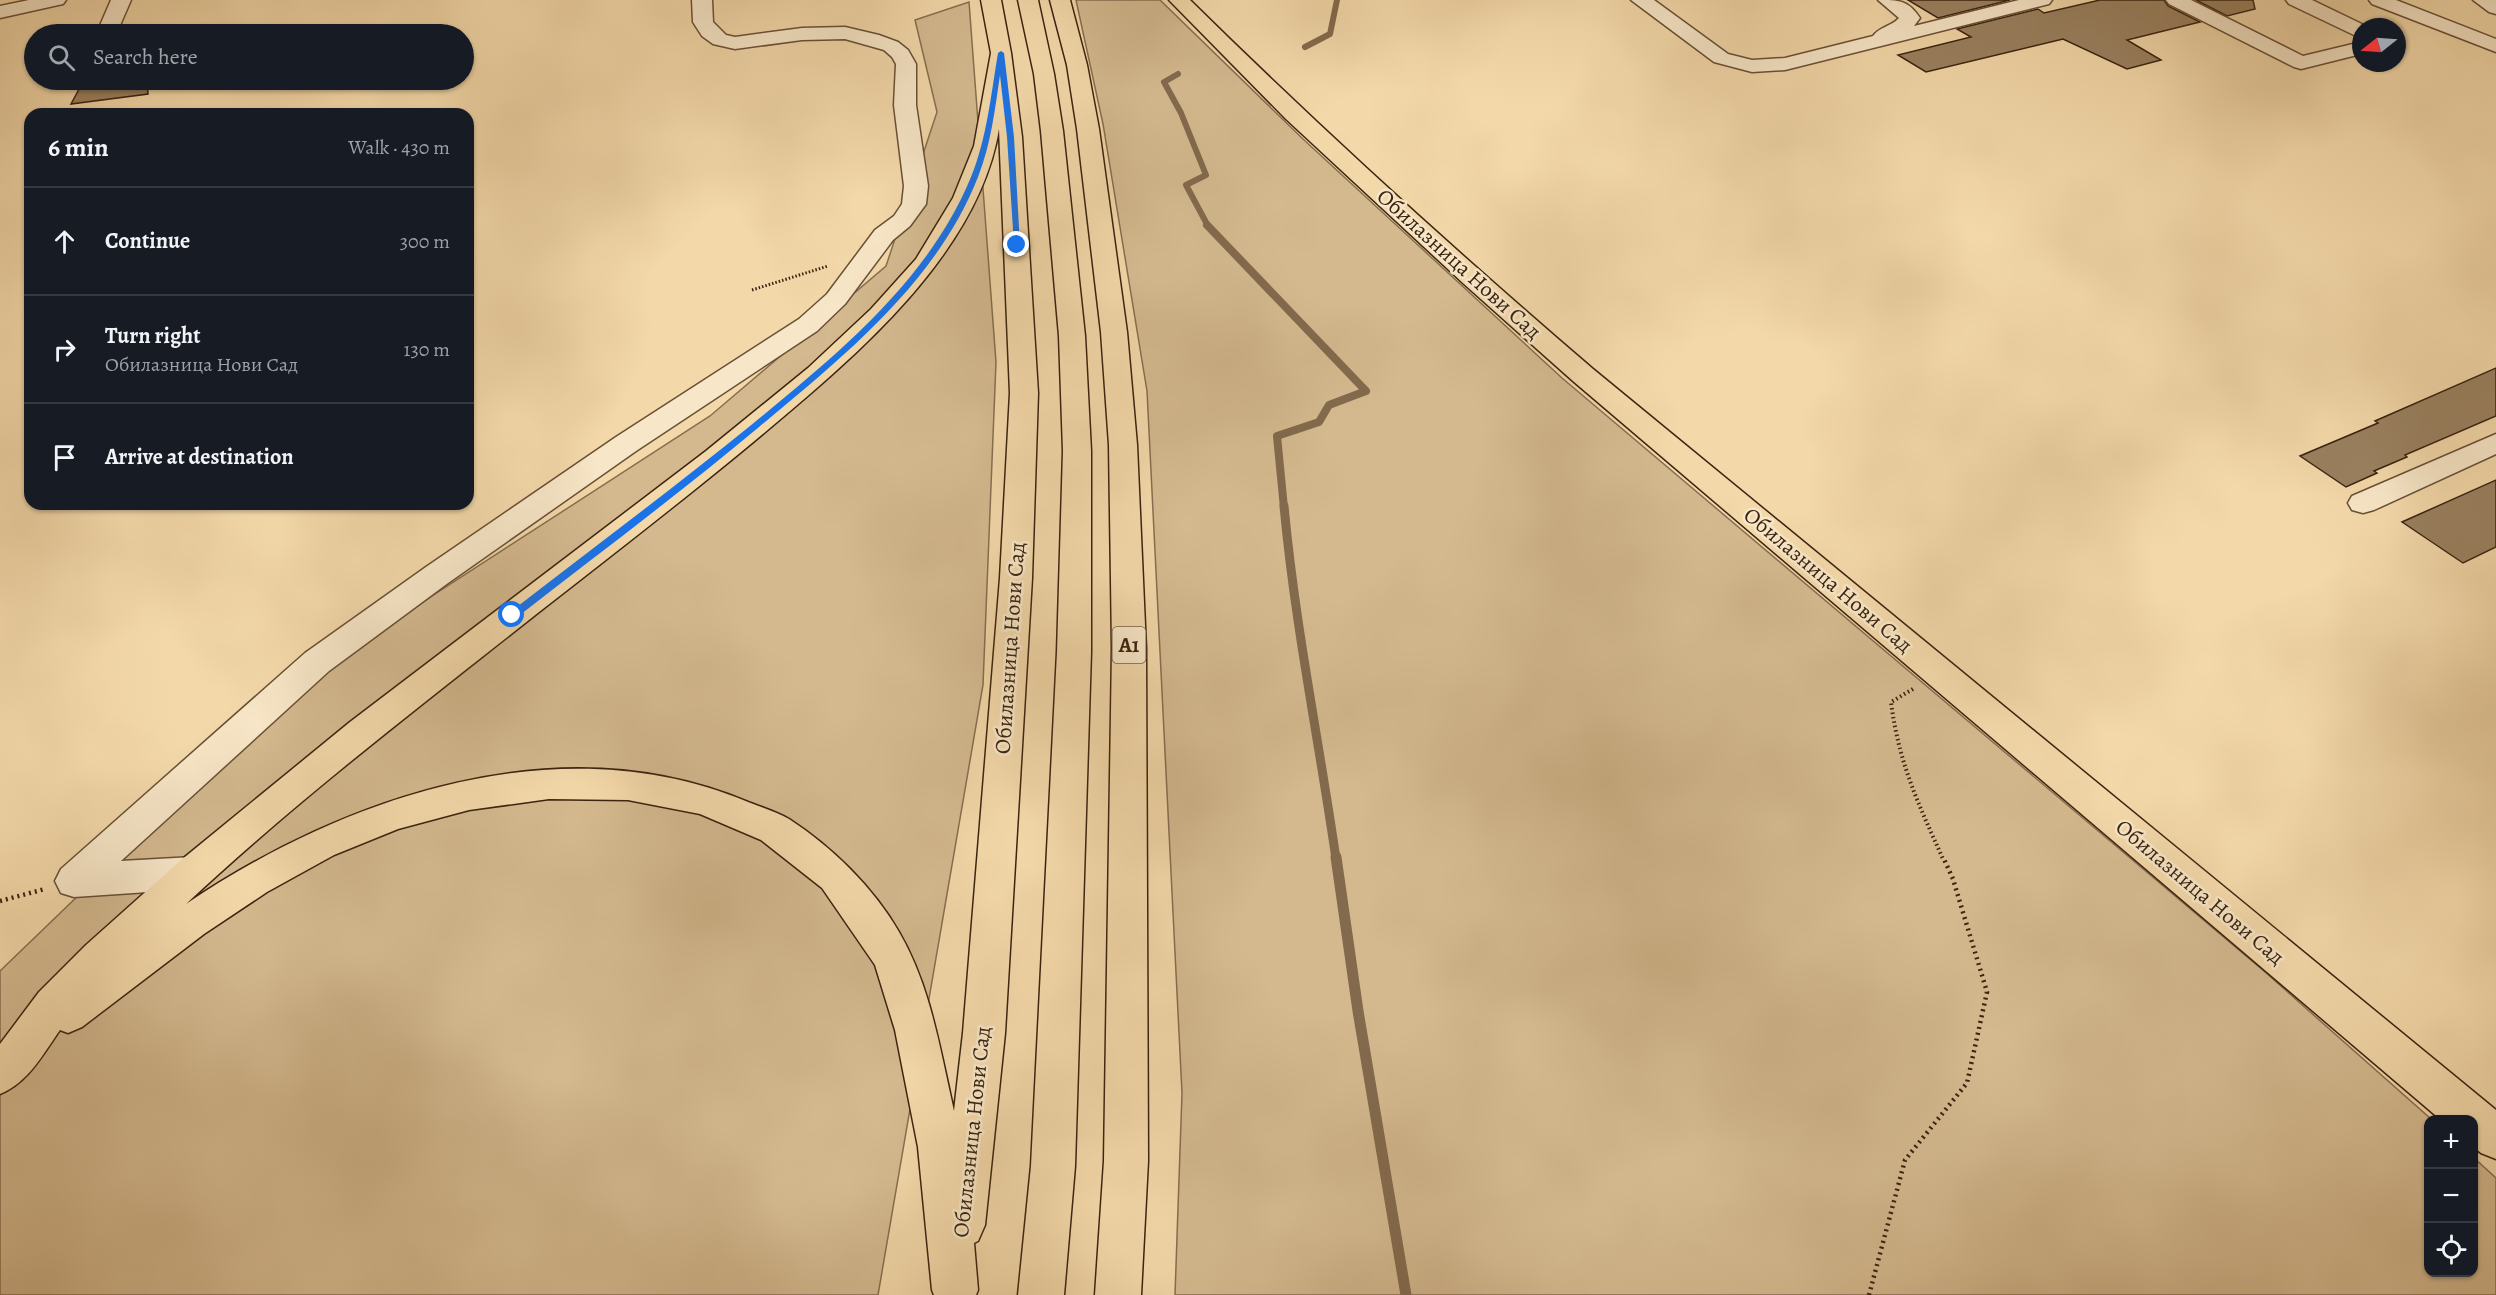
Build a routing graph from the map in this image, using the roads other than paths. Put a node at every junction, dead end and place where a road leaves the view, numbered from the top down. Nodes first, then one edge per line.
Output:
1 (56, 0) edge
2 (121, 0) edge
3 (702, 0) edge
4 (991, 0) edge
5 (1028, 0) edge
6 (1060, 0) edge
7 (1179, 0) edge
8 (1641, 0) edge
9 (1888, 0) edge
10 (2042, 0) edge
11 (2175, 0) edge
12 (2296, 0) edge
13 (2379, 0) edge
14 (2482, 0) edge
15 (2496, 8) edge
16 (0, 12) edge
17 (111, 24) edge
18 (2352, 27) edge
19 (1861, 44) junction
20 (2496, 46) edge
21 (2352, 50) edge
22 (1001, 53) junction
23 (2496, 443) edge
24 (2363, 502) dead end
25 (193, 873) junction
26 (11, 1062) edge
27 (2496, 1138) edge
28 (955, 1293) edge
29 (1041, 1295) edge
30 (1119, 1295) edge

1 - 16 street
2 - 17 street
3 - 25 street
4 - 22 main road, Обилазница Нови Сад
5 - 29 main road
6 - 30 main road, A1
7 - 27 main road, Обилазница Нови Сад
8 - 19 street
9 - 19 street
10 - 19 street
11 - 21 street
12 - 18 street
13 - 20 street
14 - 15 street
22 - 25 main road
22 - 28 main road, Обилазница Нови Сад
23 - 24 street
25 - 26 main road
26 - 28 main road

